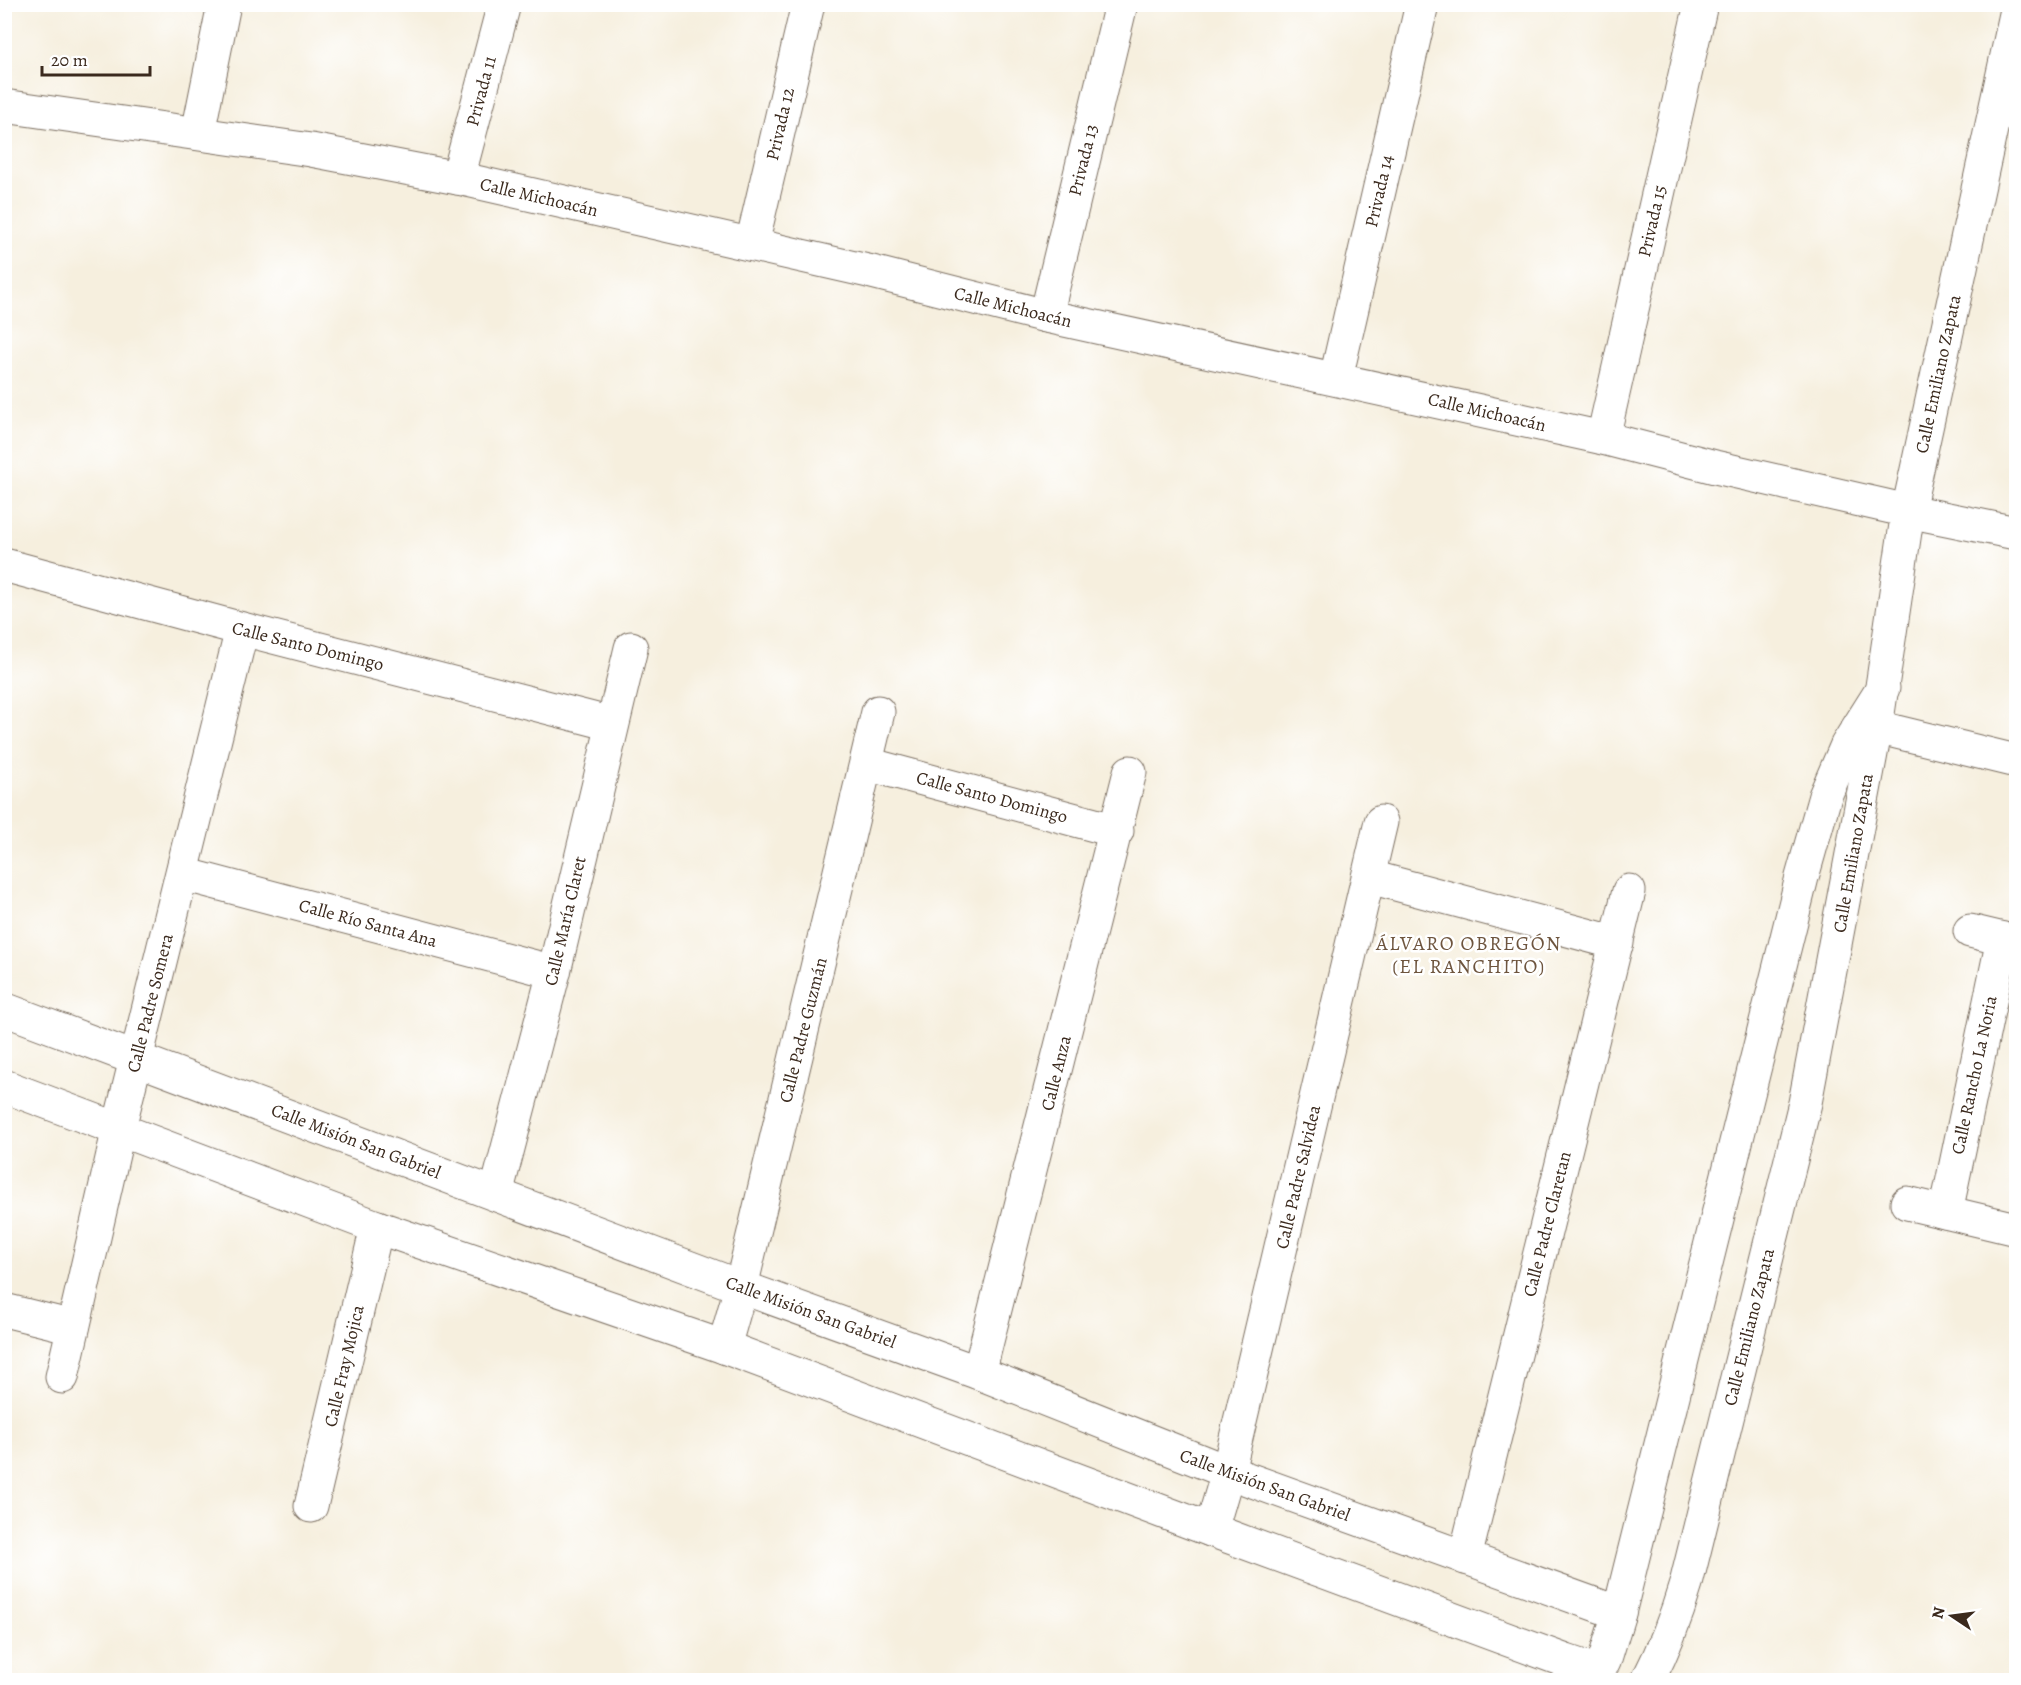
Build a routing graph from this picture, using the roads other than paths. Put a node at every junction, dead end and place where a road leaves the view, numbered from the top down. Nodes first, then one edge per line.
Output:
1 (224, 4) edge
2 (504, 4) edge
3 (808, 4) edge
4 (1121, 4) edge
5 (1422, 4) edge
6 (1701, 4) edge
7 (2016, 14) edge
8 (4, 106) edge
9 (198, 133) junction
10 (458, 178) junction
11 (752, 244) junction
12 (1046, 315) junction
13 (1336, 378) junction
14 (1603, 438) junction
15 (1908, 511) junction
16 (2016, 533) edge
17 (4, 565) edge
18 (242, 629) junction
19 (631, 648) dead end
20 (1883, 688) junction
21 (878, 712) dead end
22 (612, 724) junction
23 (1876, 727) junction
24 (2016, 761) edge
25 (867, 764) junction
26 (1130, 772) dead end
27 (1381, 822) dead end
28 (1117, 831) junction
29 (183, 874) junction
30 (1370, 877) junction
31 (1629, 891) dead end
32 (1970, 931) dead end
33 (2010, 940) edge
34 (1617, 943) junction
35 (554, 972) junction
36 (4, 1009) edge
37 (136, 1059) junction
38 (4, 1086) edge
39 (119, 1128) junction
40 (496, 1194) junction
41 (1907, 1203) dead end
42 (1946, 1212) junction
43 (377, 1227) junction
44 (2016, 1229) edge
45 (741, 1287) junction
46 (4, 1310) edge
47 (73, 1327) junction
48 (724, 1347) junction
49 (980, 1373) junction
50 (62, 1377) dead end
51 (1228, 1472) junction
52 (311, 1506) dead end
53 (1211, 1530) junction
54 (1464, 1558) junction
55 (1618, 1613) junction
56 (1648, 1680) edge

1 - 9 street
2 - 10 street, Privada 11
3 - 11 street, Privada 12
4 - 12 street, Privada 13
5 - 13 street, Privada 14
6 - 14 street, Privada 15
7 - 15 street, Calle Emiliano Zapata
8 - 9 street, Calle Michoacán
9 - 10 street, Calle Michoacán
10 - 11 street, Calle Michoacán
11 - 12 street, Calle Michoacán
12 - 13 street, Calle Michoacán
13 - 14 street, Calle Michoacán
14 - 15 street, Calle Michoacán
15 - 16 street, Calle Michoacán
15 - 20 street, Calle Emiliano Zapata
17 - 18 street, Calle Santo Domingo
18 - 22 street, Calle Santo Domingo
18 - 29 street, Calle Padre Somera
19 - 22 street, Calle María Claret
20 - 23 street, Calle Emiliano Zapata
20 - 55 street
21 - 25 street, Calle Padre Guzmán
22 - 35 street, Calle María Claret
23 - 24 street
23 - 56 street, Calle Emiliano Zapata
25 - 28 street, Calle Santo Domingo
25 - 45 street, Calle Padre Guzmán
26 - 28 street, Calle Anza
27 - 30 street, Calle Padre Salvidea
28 - 49 street, Calle Anza
29 - 35 street, Calle Río Santa Ana
29 - 37 street, Calle Padre Somera
30 - 34 street
30 - 51 street, Calle Padre Salvidea
31 - 34 street, Calle Padre Claretan
32 - 33 street
33 - 42 street, Calle Rancho La Noria
34 - 54 street, Calle Padre Claretan
35 - 40 street, Calle María Claret
36 - 37 street, Calle Misión San Gabriel
37 - 39 street, Calle Padre Somera
37 - 40 street, Calle Misión San Gabriel
38 - 39 street
39 - 43 street
39 - 47 street, Calle Padre Somera
40 - 45 street, Calle Misión San Gabriel
41 - 42 street
42 - 44 street
43 - 48 street
43 - 52 street, Calle Fray Mojica
45 - 48 street, Calle Padre Guzmán
45 - 49 street, Calle Misión San Gabriel
46 - 47 street
47 - 50 street, Calle Padre Somera
48 - 53 street
49 - 51 street, Calle Misión San Gabriel
51 - 53 street, Calle Padre Salvidea
51 - 54 street, Calle Misión San Gabriel
53 - 55 street
54 - 55 street, Calle Misión San Gabriel

